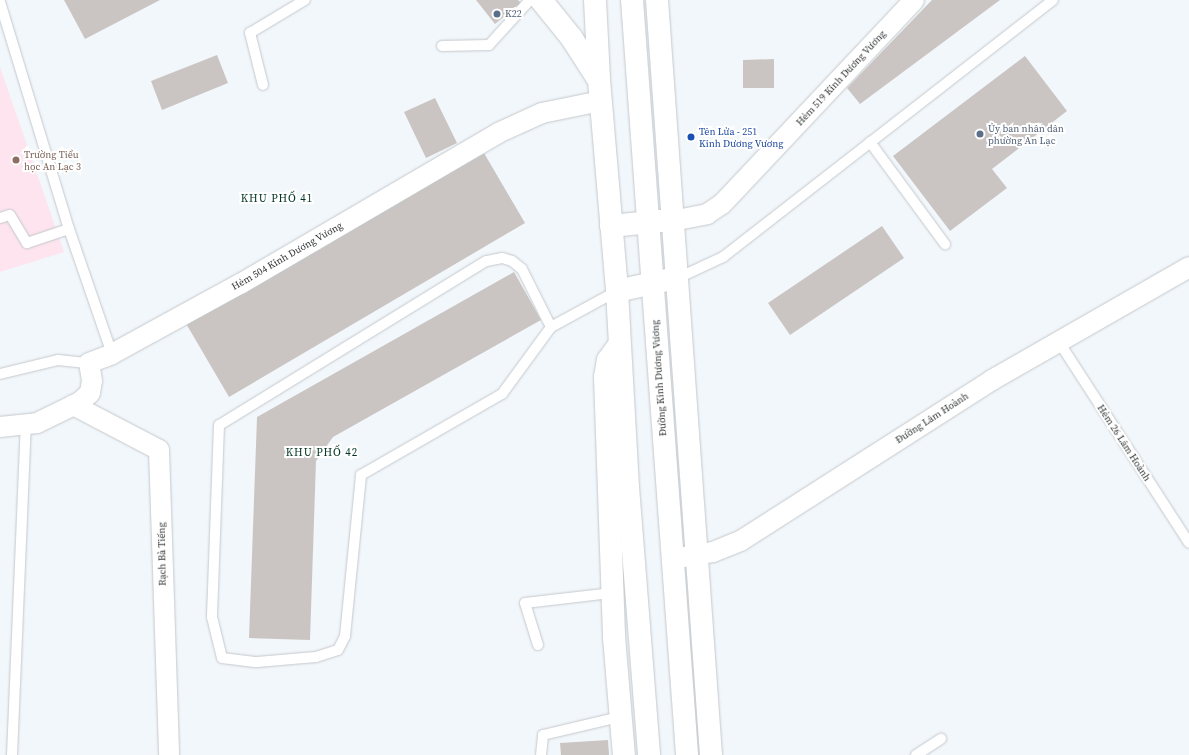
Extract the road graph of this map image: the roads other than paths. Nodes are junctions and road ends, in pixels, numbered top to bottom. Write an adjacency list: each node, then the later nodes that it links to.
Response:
1 (305, 0): 12 (lane)
2 (530, 0): 10 (lane)
3 (542, 0): 11 (main road)
4 (595, 0): 11 (main road)
5 (632, 0): 17 (main road, Đường Kinh Dương Vương)
6 (658, 0): 16 (main road)
7 (914, 0): 16 (street, Hẻm 519 Kinh Dương Vương)
8 (1053, 0): 14 (lane)
9 (0, 2): 19 (lane)
10 (442, 46)
11 (599, 80): 13 (main road)
12 (263, 85)
13 (601, 102): 18 (main road); 28 (street, Hẻm 504 Kinh Dương Vương)
14 (870, 142): 20 (lane); 22 (lane)
15 (0, 218): 19 (lane)
16 (672, 221): 17 (main road); 22 (main road)
17 (648, 222): 18 (main road); 23 (main road, Đường Kinh Dương Vương)
18 (611, 226): 24 (main road)
19 (69, 229): 28 (lane)
20 (945, 244)
21 (1189, 267): 26 (street, Đường Lâm Hoành)
22 (678, 278): 23 (main road); 35 (main road)
23 (652, 283): 24 (main road); 36 (main road, Đường Kinh Dương Vương)
24 (617, 291): 25 (lane); 27 (main road)
25 (551, 326): 25 (lane)
26 (1059, 342): 34 (lane, Hẻm 26 Lâm Hoành); 35 (street, Đường Lâm Hoành)
27 (619, 345): 37 (main road); 45 (main road)
28 (112, 354): 29 (street, Hẻm 504 Kinh Dương Vương)
29 (89, 363): 30 (lane); 31 (street)
30 (0, 374)
31 (73, 405): 32 (street); 42 (street, Rạch Bà Tiếng)
32 (26, 426): 33 (street); 41 (lane)
33 (0, 427)
34 (1189, 543)
35 (697, 556): 36 (street, Đường Lâm Hoành); 47 (main road)
36 (673, 559): 46 (main road, Đường Kinh Dương Vương)
37 (612, 593): 38 (lane); 39 (main road)
38 (538, 645)
39 (620, 717): 43 (lane); 44 (main road)
40 (941, 739): 48 (lane)
41 (12, 755)
42 (169, 755)
43 (541, 755)
44 (624, 755)
45 (649, 755)
46 (687, 755)
47 (711, 755)
48 (916, 755)

